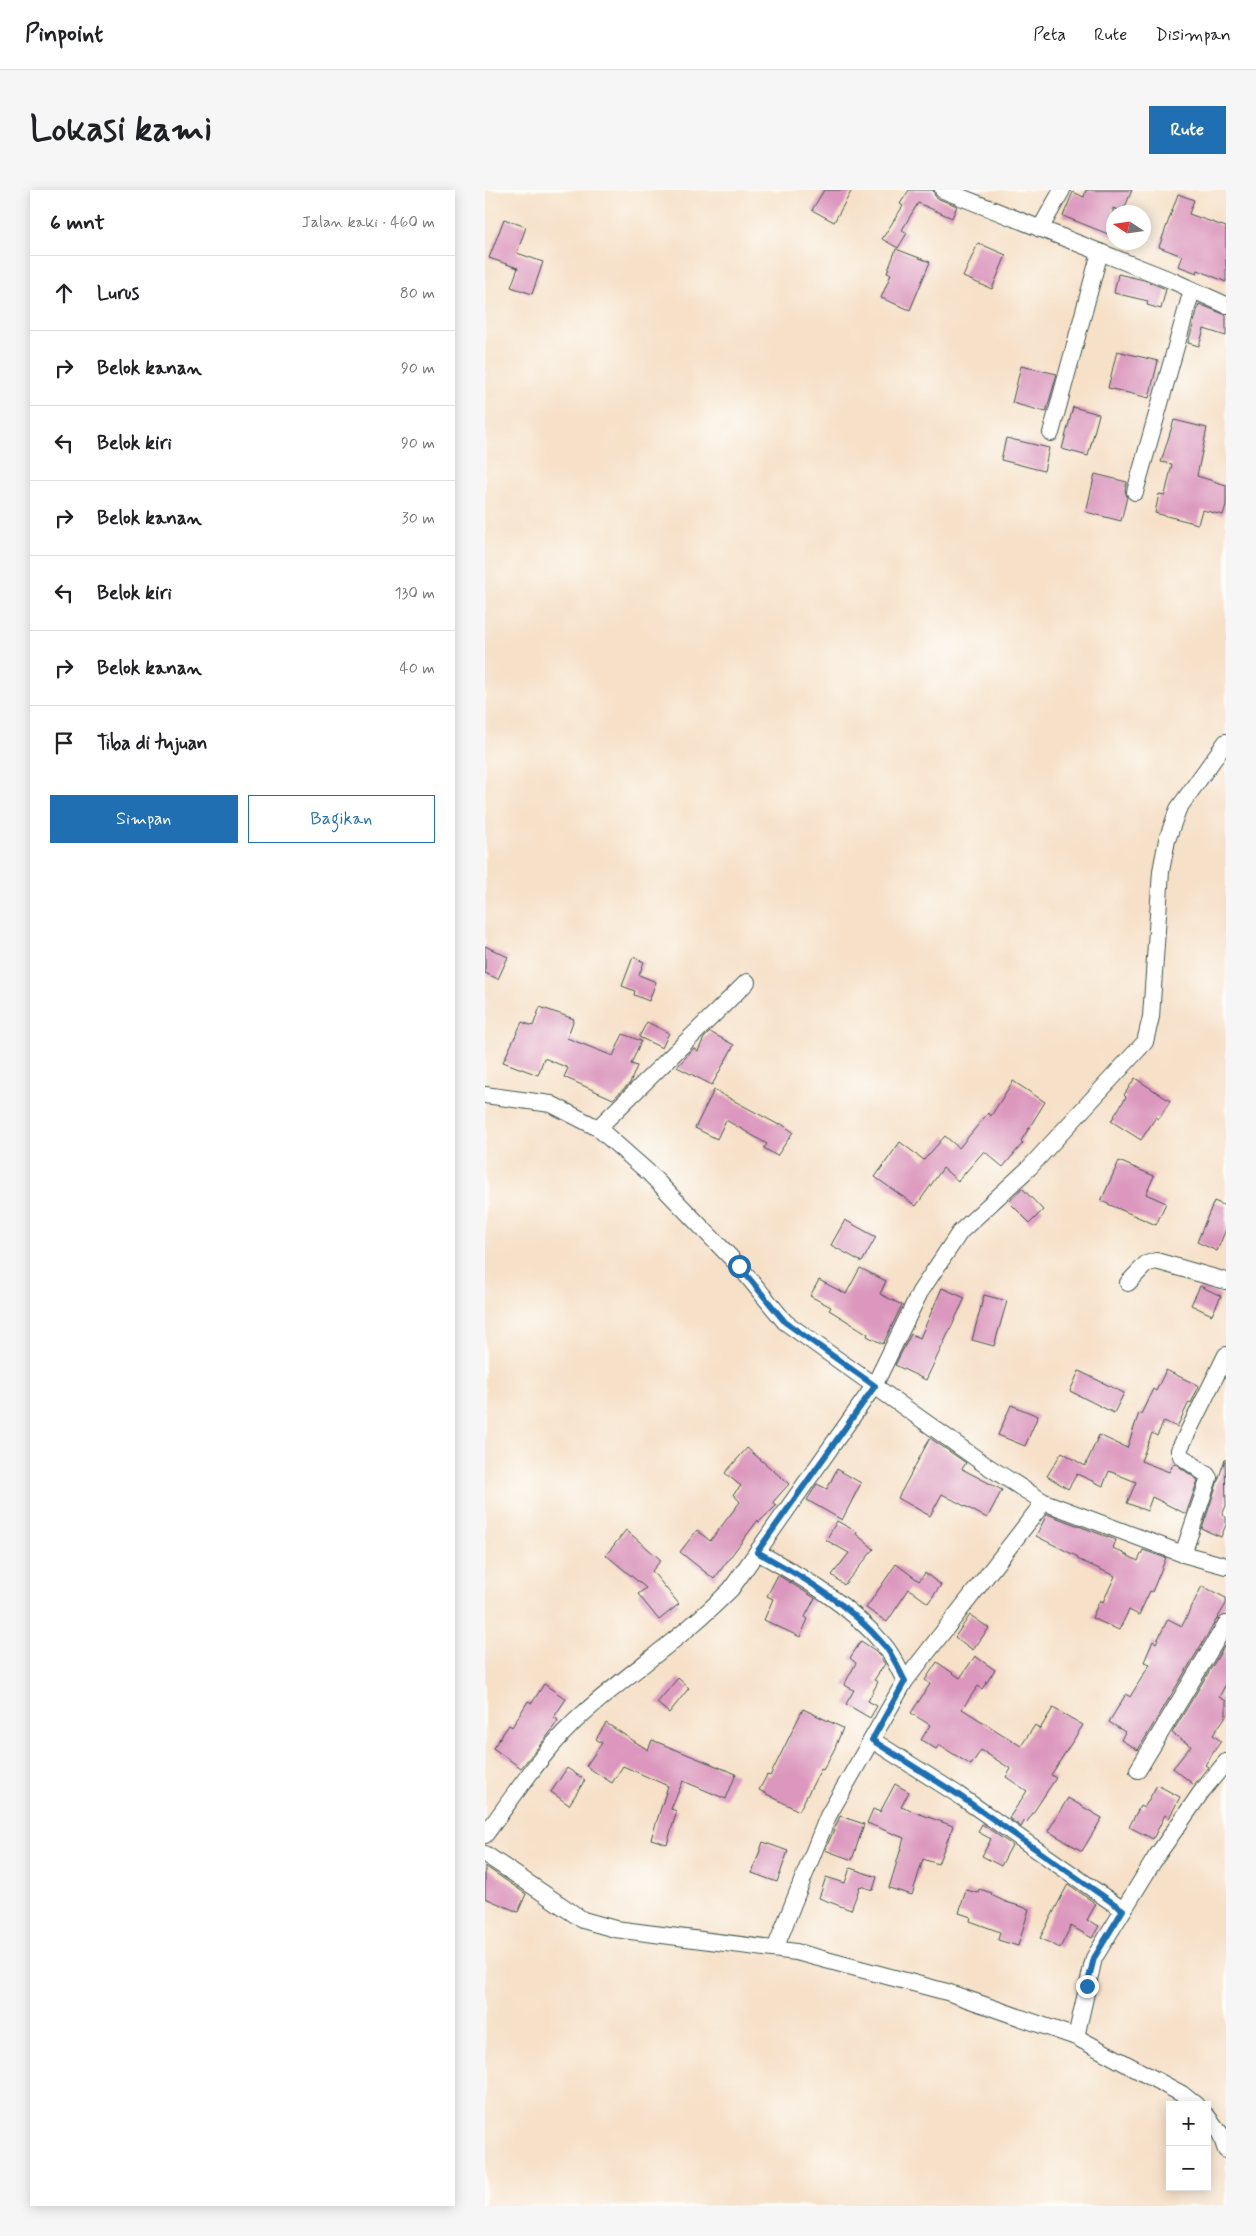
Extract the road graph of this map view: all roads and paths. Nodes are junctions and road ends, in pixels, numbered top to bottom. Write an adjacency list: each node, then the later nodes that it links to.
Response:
1 (943, 190): 3 (street)
2 (1063, 190): 3 (street)
3 (1040, 230): 4 (street)
4 (1100, 252): 5 (street); 7 (street)
5 (1192, 290): 6 (street); 8 (street)
6 (1226, 306)
7 (1051, 433)
8 (1135, 492)
9 (1226, 742): 16 (street)
10 (747, 982): 12 (street)
11 (485, 1095): 12 (street)
12 (598, 1128): 16 (street)
13 (1226, 1281): 14 (street)
14 (1128, 1283)
15 (1226, 1355): 19 (street)
16 (875, 1386): 17 (street); 18 (street)
17 (1044, 1502): 19 (street); 22 (street)
18 (757, 1552): 22 (street); 26 (street)
19 (1183, 1554): 20 (street)
20 (1226, 1566)
21 (1226, 1624): 25 (street)
22 (905, 1681): 23 (street)
23 (872, 1740): 28 (street); 29 (street)
24 (1226, 1762): 28 (street)
25 (1138, 1770)
26 (485, 1835)
27 (485, 1854): 29 (street)
28 (1123, 1910): 30 (street)
29 (775, 1949): 30 (street)
30 (1076, 2037): 31 (street)
31 (1191, 2101)
32 (1211, 2121): 33 (street)
33 (1226, 2150)

